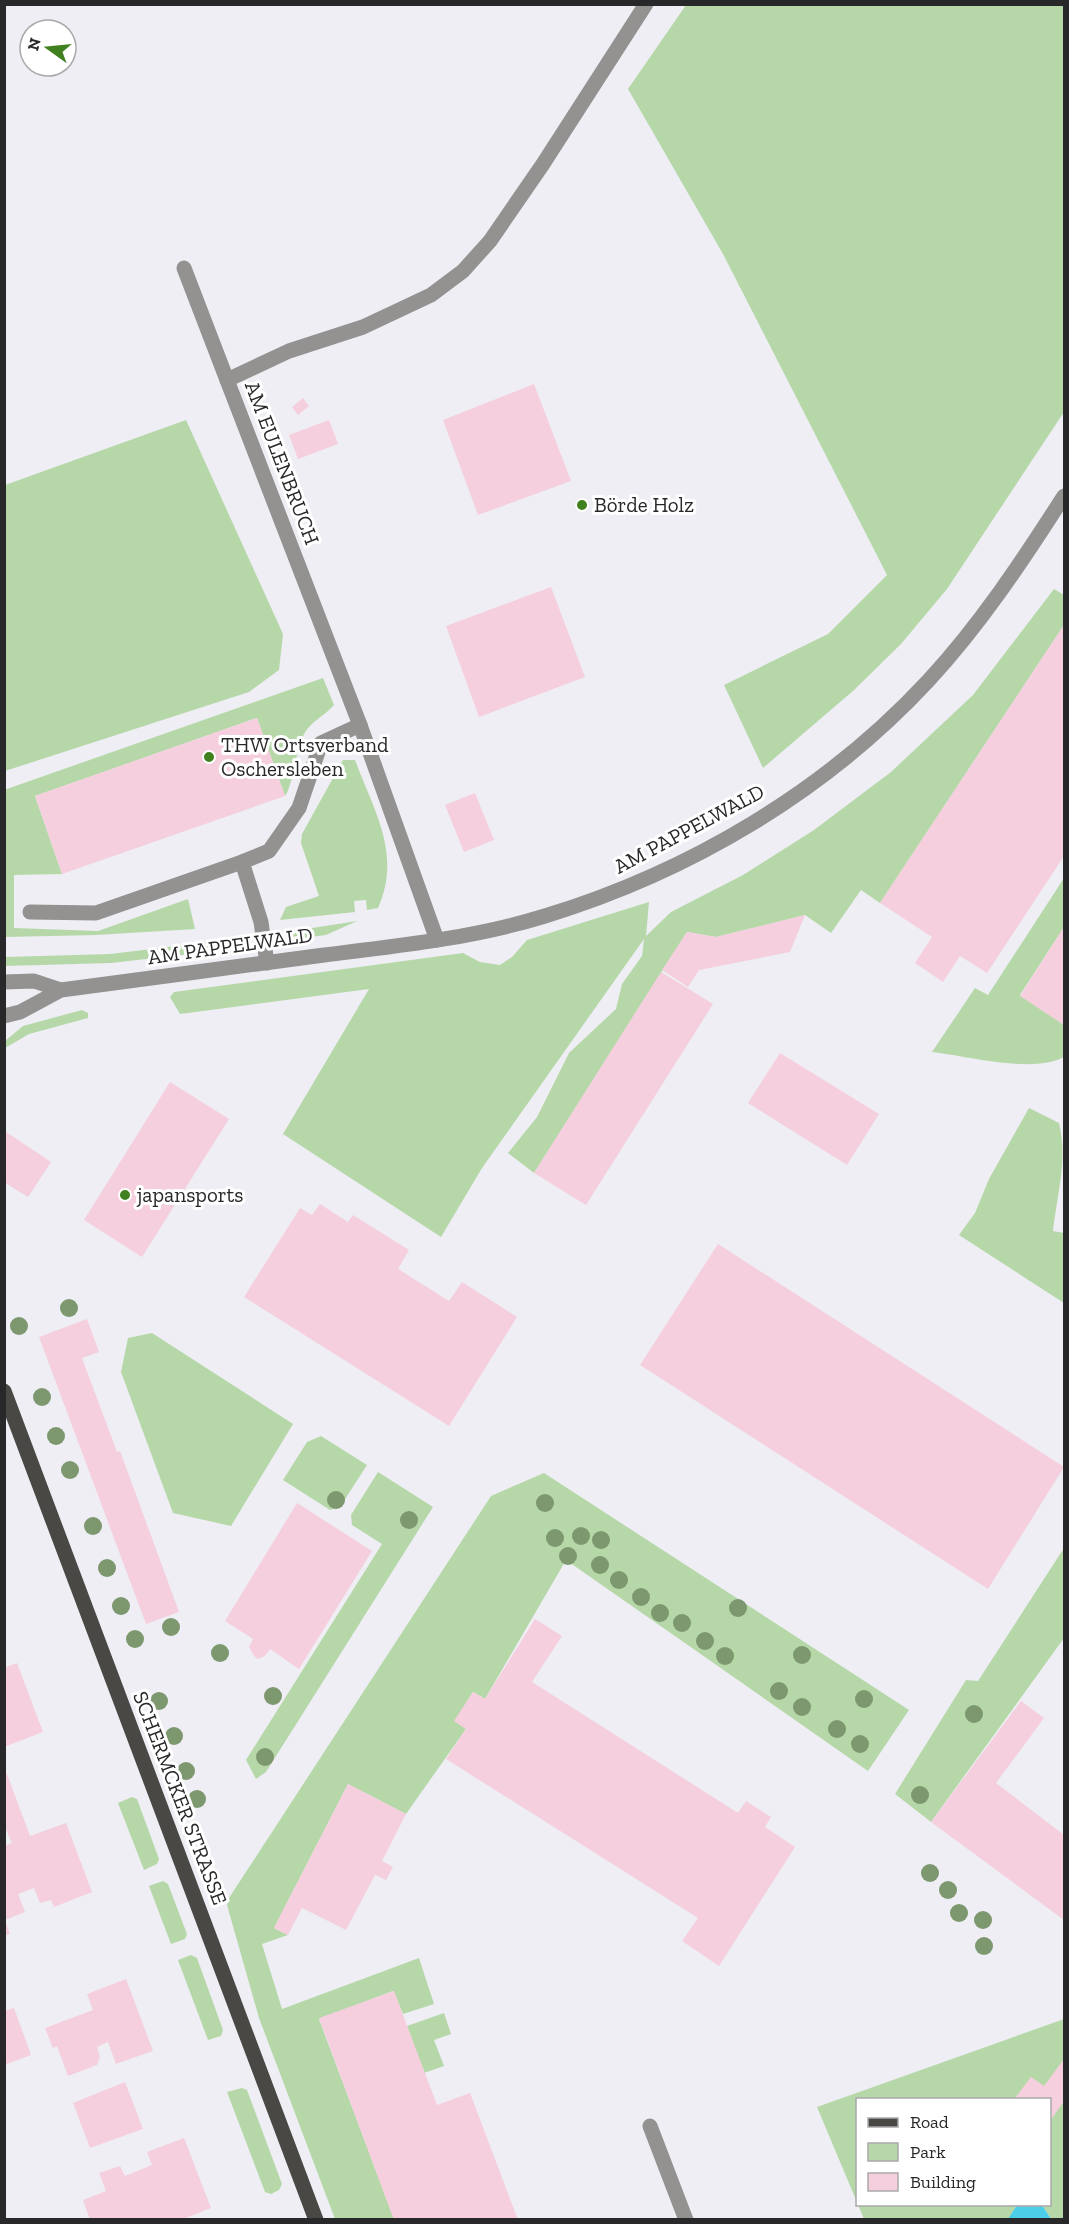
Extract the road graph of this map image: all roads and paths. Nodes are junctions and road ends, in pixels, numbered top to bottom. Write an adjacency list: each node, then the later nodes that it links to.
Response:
1 (646, 4): 3 (street, AM EULENBRUCH)
2 (184, 268): 3 (street)
3 (228, 380): 5 (street, AM EULENBRUCH)
4 (1065, 496): 8 (street, AM PAPPELWALD)
5 (360, 725): 6 (street); 8 (street, AM EULENBRUCH)
6 (242, 862): 7 (street); 9 (street)
7 (30, 912)
8 (437, 940): 9 (street, AM PAPPELWALD)
9 (267, 963): 11 (street, AM PAPPELWALD)
10 (4, 982): 11 (street, AM PAPPELWALD)
11 (61, 990): 12 (street, AM PAPPELWALD)
12 (20, 1012): 13 (street, AM PAPPELWALD); 14 (street)
13 (4, 1016)
14 (4, 1023)
15 (4, 1391): 17 (main road, SCHERMCKER STRASSE)
16 (650, 2126): 18 (street)
17 (316, 2220)
18 (686, 2220)

